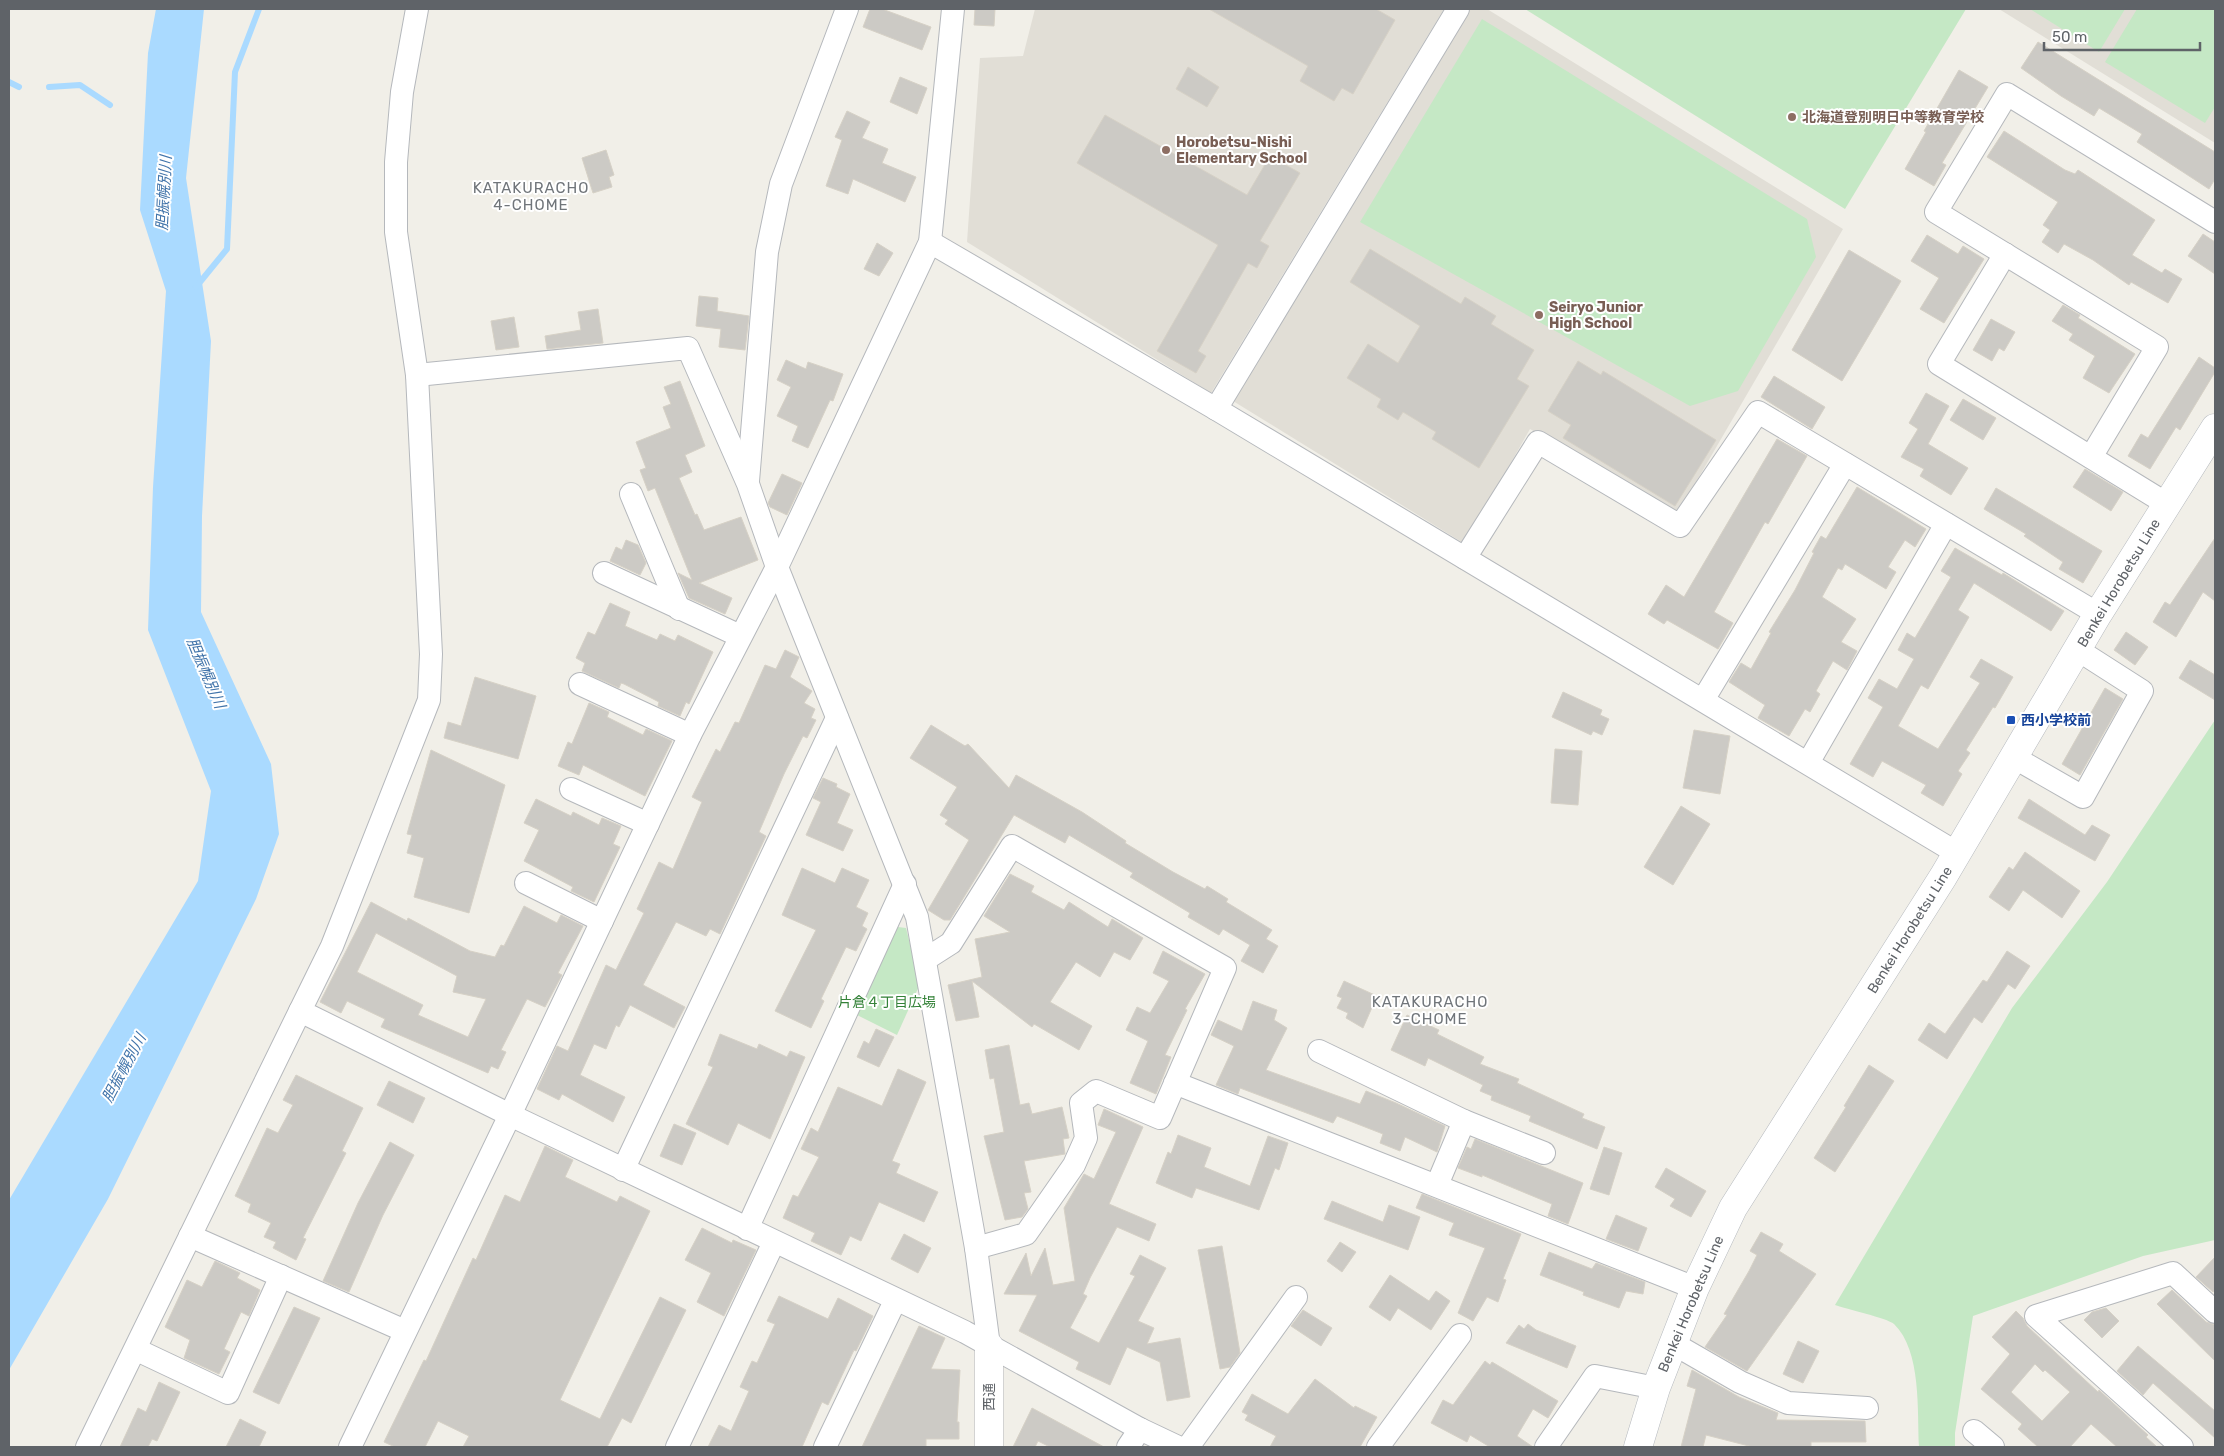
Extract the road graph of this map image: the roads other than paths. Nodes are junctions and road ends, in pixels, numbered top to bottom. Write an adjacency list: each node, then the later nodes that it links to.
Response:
1 (417, 9): 8 (street)
2 (847, 9): 13 (street)
3 (954, 9): 6 (street)
4 (1458, 9): 9 (street)
5 (2215, 222): 7 (street)
6 (930, 242): 9 (street); 18 (street)
7 (2005, 254): 11 (street); 11 (street)
8 (418, 375): 13 (street); 37 (street)
9 (1216, 409): 17 (street)
10 (2215, 428): 15 (main road, Benkei Horobetsu Line)
11 (2090, 457): 15 (street)
12 (1845, 464): 16 (street); 17 (street); 25 (street)
13 (748, 484): 18 (street)
14 (630, 494): 20 (street)
15 (2168, 504): 21 (main road, Benkei Horobetsu Line)
16 (1946, 524): 21 (street); 29 (street)
17 (1465, 558): 25 (street)
18 (777, 567): 22 (street); 26 (street)
19 (604, 573): 20 (street)
20 (679, 608): 22 (street)
21 (2098, 614): 23 (main road, Benkei Horobetsu Line)
22 (740, 636): 27 (street)
23 (2078, 650): 28 (main road, Benkei Horobetsu Line); 28 (street)
24 (580, 684): 27 (street)
25 (1703, 700): 29 (street)
26 (838, 718): 34 (street); 43 (street)
27 (690, 736): 31 (street)
28 (2015, 758): 32 (main road, Benkei Horobetsu Line)
29 (1808, 763): 32 (street)
30 (571, 790): 31 (street)
31 (648, 824): 35 (street)
32 (1957, 853): 50 (main road, Benkei Horobetsu Line)
33 (526, 883): 35 (street)
34 (905, 884): 36 (street); 45 (street)
35 (602, 921): 40 (street)
36 (926, 959): 39 (street); 48 (street)
37 (300, 1011): 40 (street); 46 (street)
38 (1319, 1051): 41 (street)
39 (1176, 1083): 44 (street); 48 (street)
40 (510, 1115): 43 (street); 54 (street)
41 (1464, 1121): 42 (street); 44 (street)
42 (1544, 1153)
43 (624, 1170): 45 (street)
44 (1437, 1184): 50 (street)
45 (747, 1229): 47 (street)
46 (190, 1236): 49 (street); 58 (street)
47 (774, 1242): 52 (street); 65 (street)
48 (976, 1248): 57 (street)
49 (280, 1276): 54 (street); 58 (street)
50 (1695, 1288): 56 (main road, Benkei Horobetsu Line)
51 (1296, 1297): 70 (street)
52 (895, 1301): 57 (street); 66 (street)
53 (2215, 1312): 75 (street)
54 (405, 1331): 64 (street)
55 (1460, 1335): 71 (street)
56 (1674, 1344): 59 (main road, Benkei Horobetsu Line); 60 (street)
57 (989, 1346): 61 (street); 67 (main road, 西通)
58 (137, 1350): 63 (street)
59 (1656, 1388): 72 (street); 73 (main road, Benkei Horobetsu Line)
60 (1867, 1408)
61 (1140, 1429): 68 (street); 69 (street)
62 (1974, 1432): 74 (street)
63 (88, 1447)
64 (350, 1447)
65 (677, 1447)
66 (825, 1447)
67 (989, 1447)
68 (1128, 1447)
69 (1178, 1447)
70 (1188, 1447)
71 (1378, 1447)
72 (1546, 1447)
73 (1638, 1447)
74 (1993, 1447)
75 (2182, 1447)

